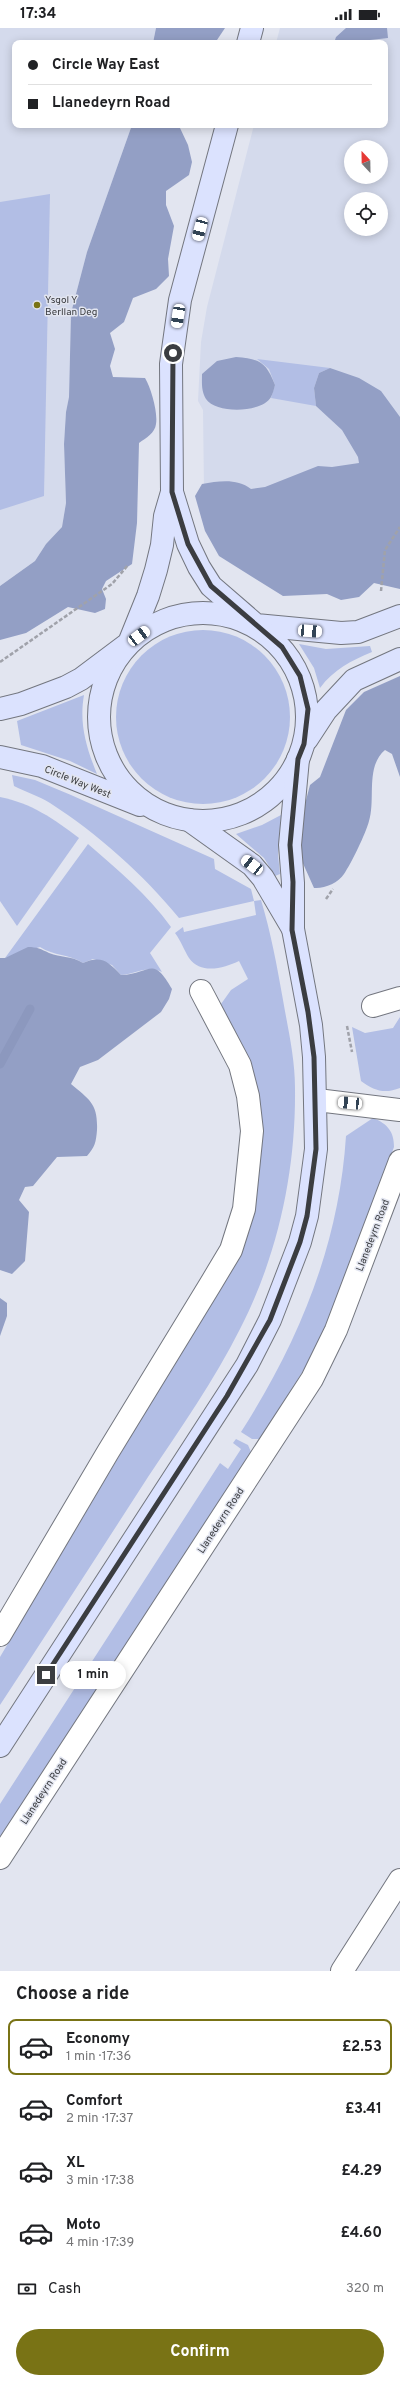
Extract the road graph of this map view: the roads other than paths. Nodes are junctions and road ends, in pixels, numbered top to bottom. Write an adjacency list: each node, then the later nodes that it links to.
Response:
1 (252, 28): 2 (street)
2 (249, 40)
3 (226, 128): 4 (street)
4 (172, 492): 6 (street); 7 (street)
5 (400, 616): 6 (street)
6 (256, 626): 7 (street); 10 (street)
7 (130, 643): 9 (street); 12 (street)
8 (400, 659): 10 (street)
9 (0, 709)
10 (301, 752): 13 (street); 14 (street)
11 (0, 757): 12 (street, Circle Way West)
12 (155, 811): 13 (street, Circle Way West)
13 (188, 820): 14 (street)
14 (292, 930): 18 (street)
15 (202, 991): 21 (street)
16 (400, 998): 17 (street)
17 (373, 1006)
18 (317, 1100): 19 (street); 22 (street)
19 (400, 1110)
20 (400, 1161): 23 (street, Llanedeyrn Road)
21 (0, 1635)
22 (0, 1746)
23 (0, 1858)
24 (400, 1880): 25 (street)
25 (342, 1971)

